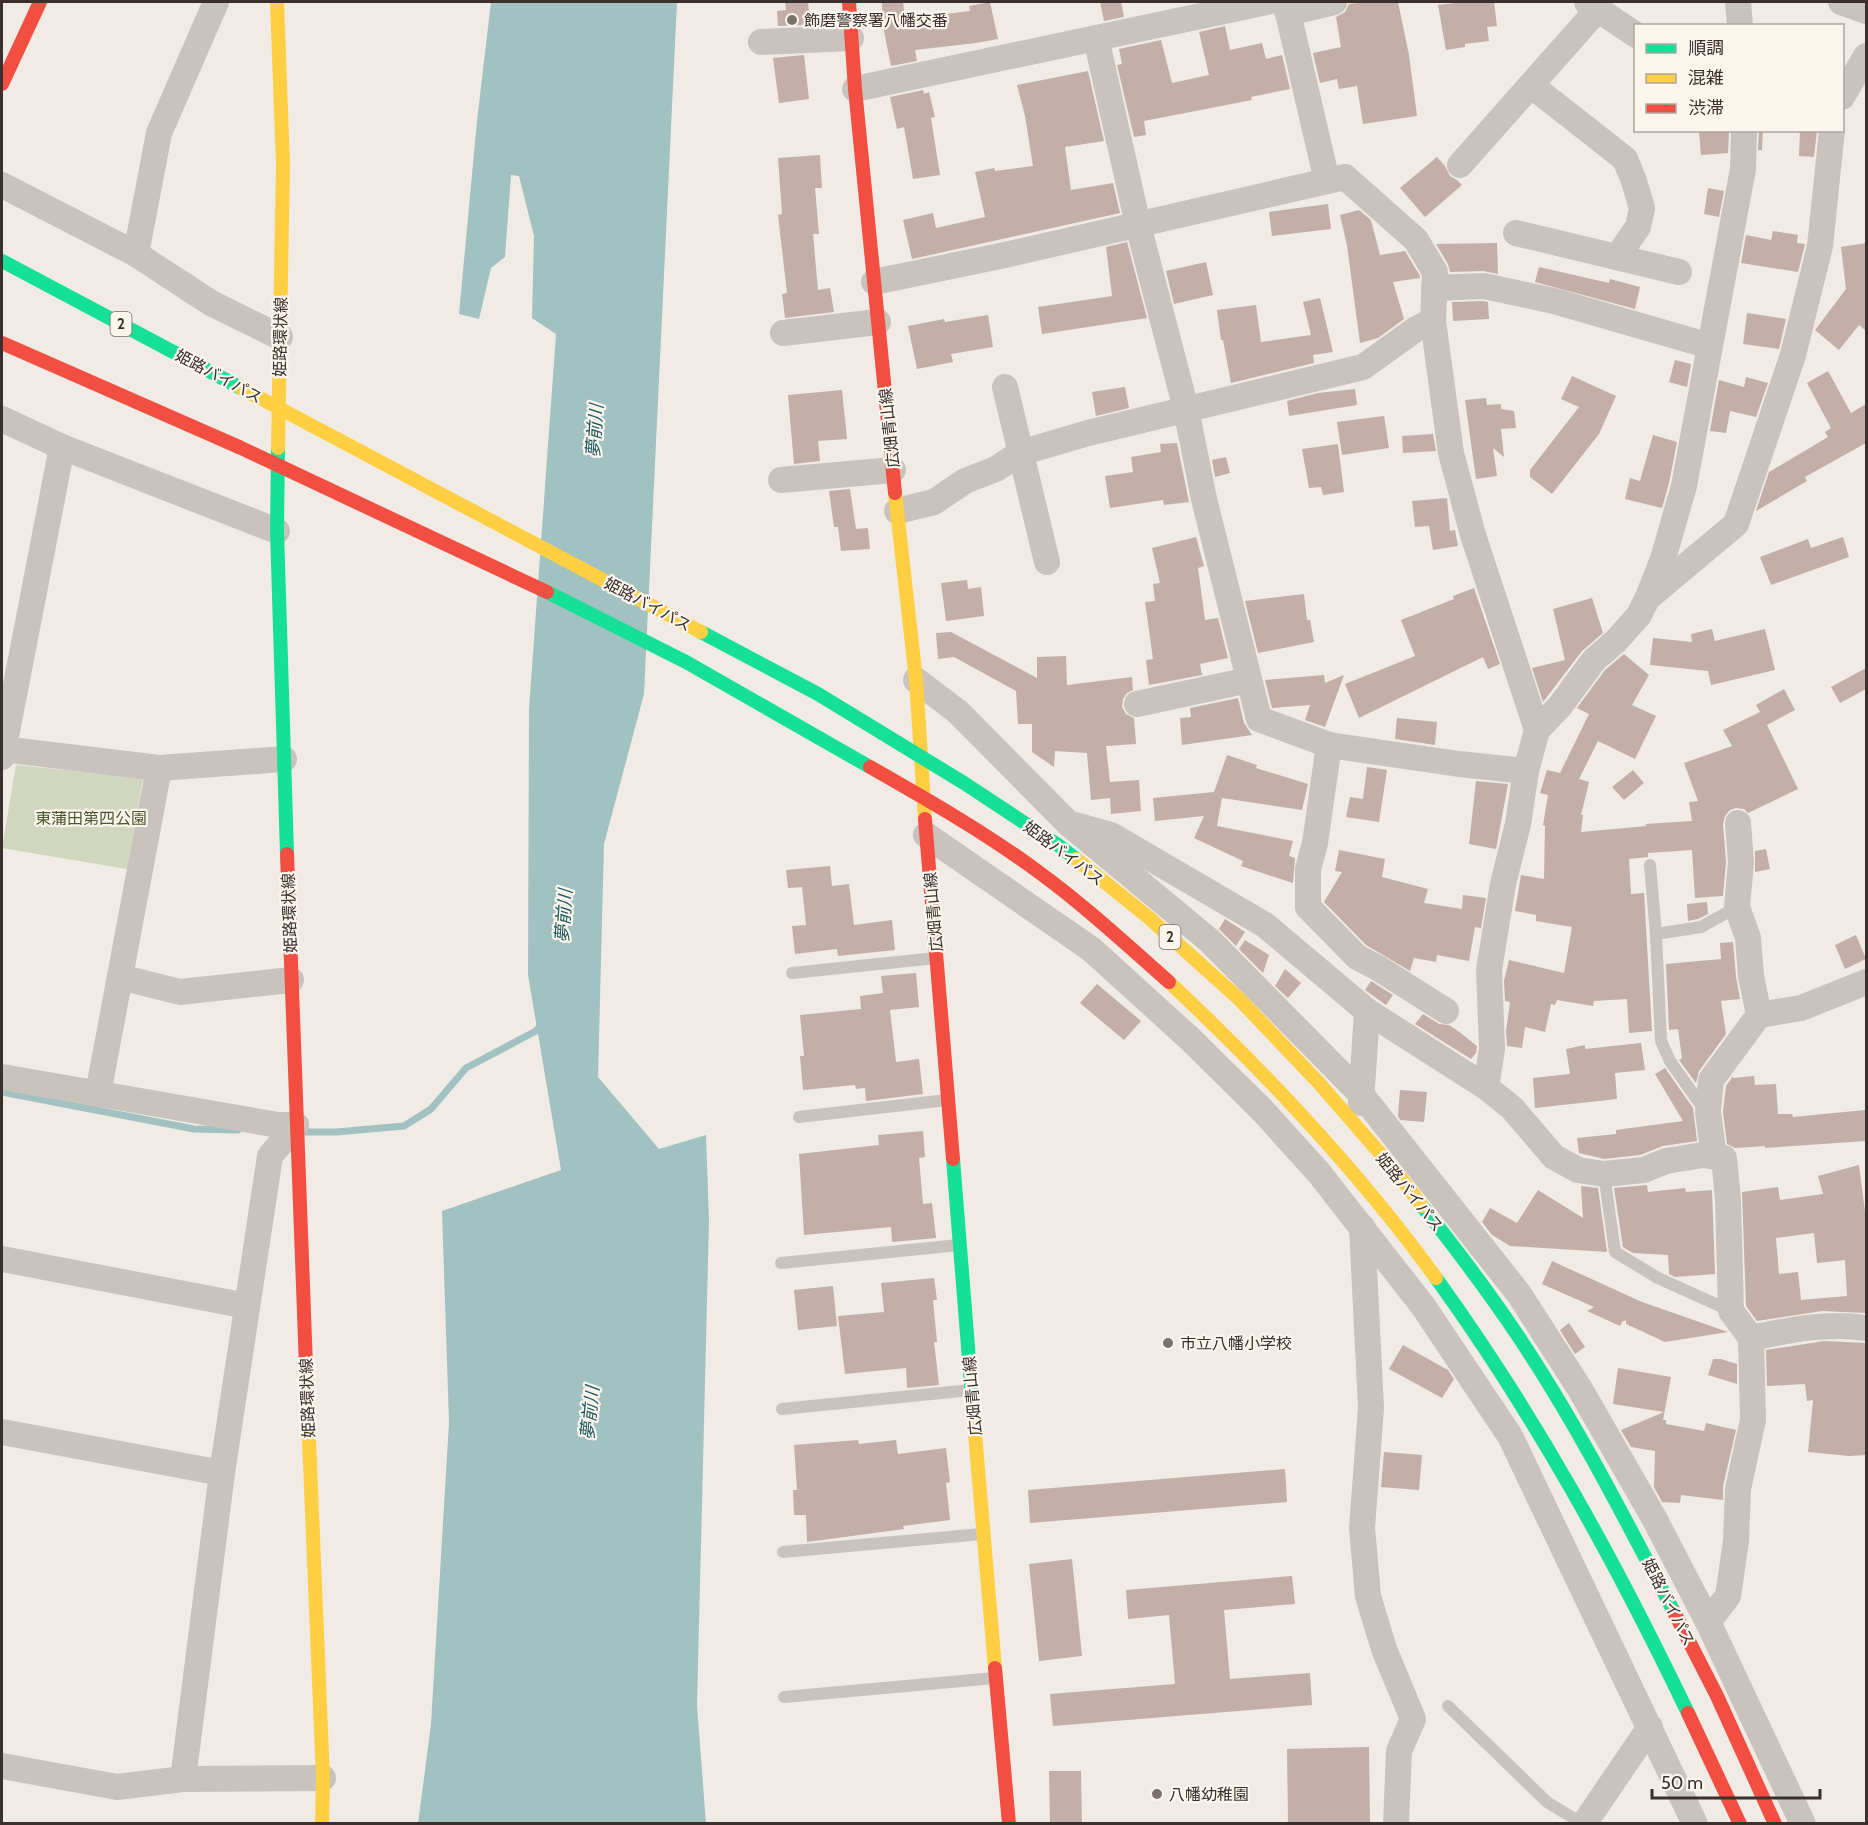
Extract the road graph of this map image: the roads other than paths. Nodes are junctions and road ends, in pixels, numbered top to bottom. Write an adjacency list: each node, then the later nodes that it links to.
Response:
1 (40, 2): 17 (main road)
2 (216, 2): 28 (street)
3 (278, 2): 37 (main road, 姫路環状線)
4 (849, 2): 13 (main road, 広畑青山線)
5 (1334, 2): 8 (street)
6 (1738, 2): 11 (street)
7 (1841, 2): 10 (street)
8 (1280, 5): 14 (street); 24 (street)
9 (1593, 5): 12 (street); 18 (street)
10 (1866, 11)
11 (1740, 24)
12 (1634, 34)
13 (851, 38): 15 (street); 19 (main road, 広畑青山線)
14 (1096, 38): 19 (street); 26 (street)
15 (761, 42)
16 (1866, 56): 20 (street)
17 (2, 84)
18 (1532, 86): 23 (street); 29 (street)
19 (855, 89): 32 (main road, 広畑青山線)
20 (1844, 94)
21 (1744, 132): 39 (street)
22 (1832, 132): 50 (street)
23 (1460, 165)
24 (1327, 181): 26 (street); 33 (street)
25 (2, 185): 28 (street)
26 (1138, 225): 32 (street); 41 (street)
27 (1516, 233): 29 (street)
28 (136, 254): 37 (street)
29 (1617, 257): 31 (street)
30 (2, 261): 115 (main road, 姫路バイパス / 2, bridge)
31 (1679, 272)
32 (874, 282): 35 (main road, 広畑青山線)
33 (1434, 288): 34 (street); 39 (street)
34 (1433, 321): 41 (street); 54 (street)
35 (878, 322): 36 (street); 45 (main road, 広畑青山線)
36 (783, 333)
37 (280, 338): 48 (main road, 姫路環状線)
38 (2, 343): 106 (main road, 姫路バイパス / 2, bridge)
39 (1710, 346): 50 (street)
40 (1005, 387): 44 (street)
41 (1186, 408): 44 (street); 52 (street)
42 (2, 419): 43 (street)
43 (62, 447): 48 (street); 56 (street)
44 (1020, 453): 47 (street); 49 (street)
45 (893, 470): 46 (street); 47 (main road, 広畑青山線)
46 (781, 480)
47 (897, 511): 51 (main road, 広畑青山線)
48 (277, 531): 57 (main road, 姫路環状線)
49 (1047, 562)
50 (1648, 597): 54 (street)
51 (916, 680): 61 (street); 62 (main road, 広畑青山線)
52 (1250, 680): 53 (street); 55 (street)
53 (1137, 704)
54 (1537, 730): 59 (street)
55 (1329, 745): 59 (street); 72 (street)
56 (2, 752): 58 (street)
57 (284, 759): 58 (street); 69 (main road, 姫路環状線)
58 (159, 768): 68 (street)
59 (1526, 771): 75 (street)
60 (1738, 823): 64 (street)
61 (1069, 824): 71 (street); 77 (street)
62 (926, 834): 66 (main road, 広畑青山線); 84 (street)
63 (1650, 865): 65 (lane)
64 (1737, 907): 65 (lane); 73 (street)
65 (1656, 934): 79 (lane)
66 (937, 958): 67 (lane); 78 (main road, 広畑青山線)
67 (792, 973)
68 (120, 977): 69 (street); 76 (street)
69 (291, 980): 81 (main road, 姫路環状線)
70 (1866, 982): 73 (street)
71 (1367, 1011): 75 (street); 77 (street)
72 (1446, 1011)
73 (1759, 1015): 79 (street)
74 (2, 1077): 76 (street)
75 (1486, 1087): 83 (street)
76 (98, 1094): 81 (street)
77 (1361, 1094): 84 (street); 98 (street)
78 (948, 1100): 80 (lane); 85 (main road, 広畑青山線)
79 (1708, 1112): 82 (street)
80 (799, 1117)
81 (296, 1125): 88 (street); 104 (main road, 姫路環状線)
82 (1714, 1157): 83 (street); 89 (street)
83 (1604, 1174): 89 (lane)
84 (1362, 1229): 102 (street); 110 (street)
85 (960, 1245): 87 (lane); 92 (main road, 広畑青山線)
86 (2, 1259): 88 (street)
87 (781, 1263)
88 (247, 1306): 95 (street)
89 (1731, 1311): 91 (street)
90 (1866, 1328): 91 (street)
91 (1752, 1338): 98 (street)
92 (972, 1390): 93 (lane); 96 (main road, 広畑青山線)
93 (782, 1409)
94 (2, 1432): 95 (street)
95 (222, 1473): 105 (street)
96 (983, 1533): 97 (lane); 99 (main road, 広畑青山線)
97 (783, 1552)
98 (1708, 1622): 116 (street)
99 (996, 1677): 100 (lane); 107 (main road, 広畑青山線)
100 (784, 1697)
101 (1448, 1706): 111 (lane)
102 (1650, 1727): 111 (street); 112 (street)
103 (2, 1766): 105 (street)
104 (322, 1778): 105 (street); 108 (main road, 姫路環状線)
105 (183, 1779)
106 (1725, 1791): 113 (main road); 114 (main road, 姫路バイパス / 2, bridge)
107 (1009, 1823): 109 (lane)
108 (322, 1824)
109 (994, 1824)
110 (1396, 1824)
111 (1583, 1824)
112 (1695, 1824)
113 (1728, 1824)
114 (1740, 1824)
115 (1775, 1824)
116 (1803, 1824)

